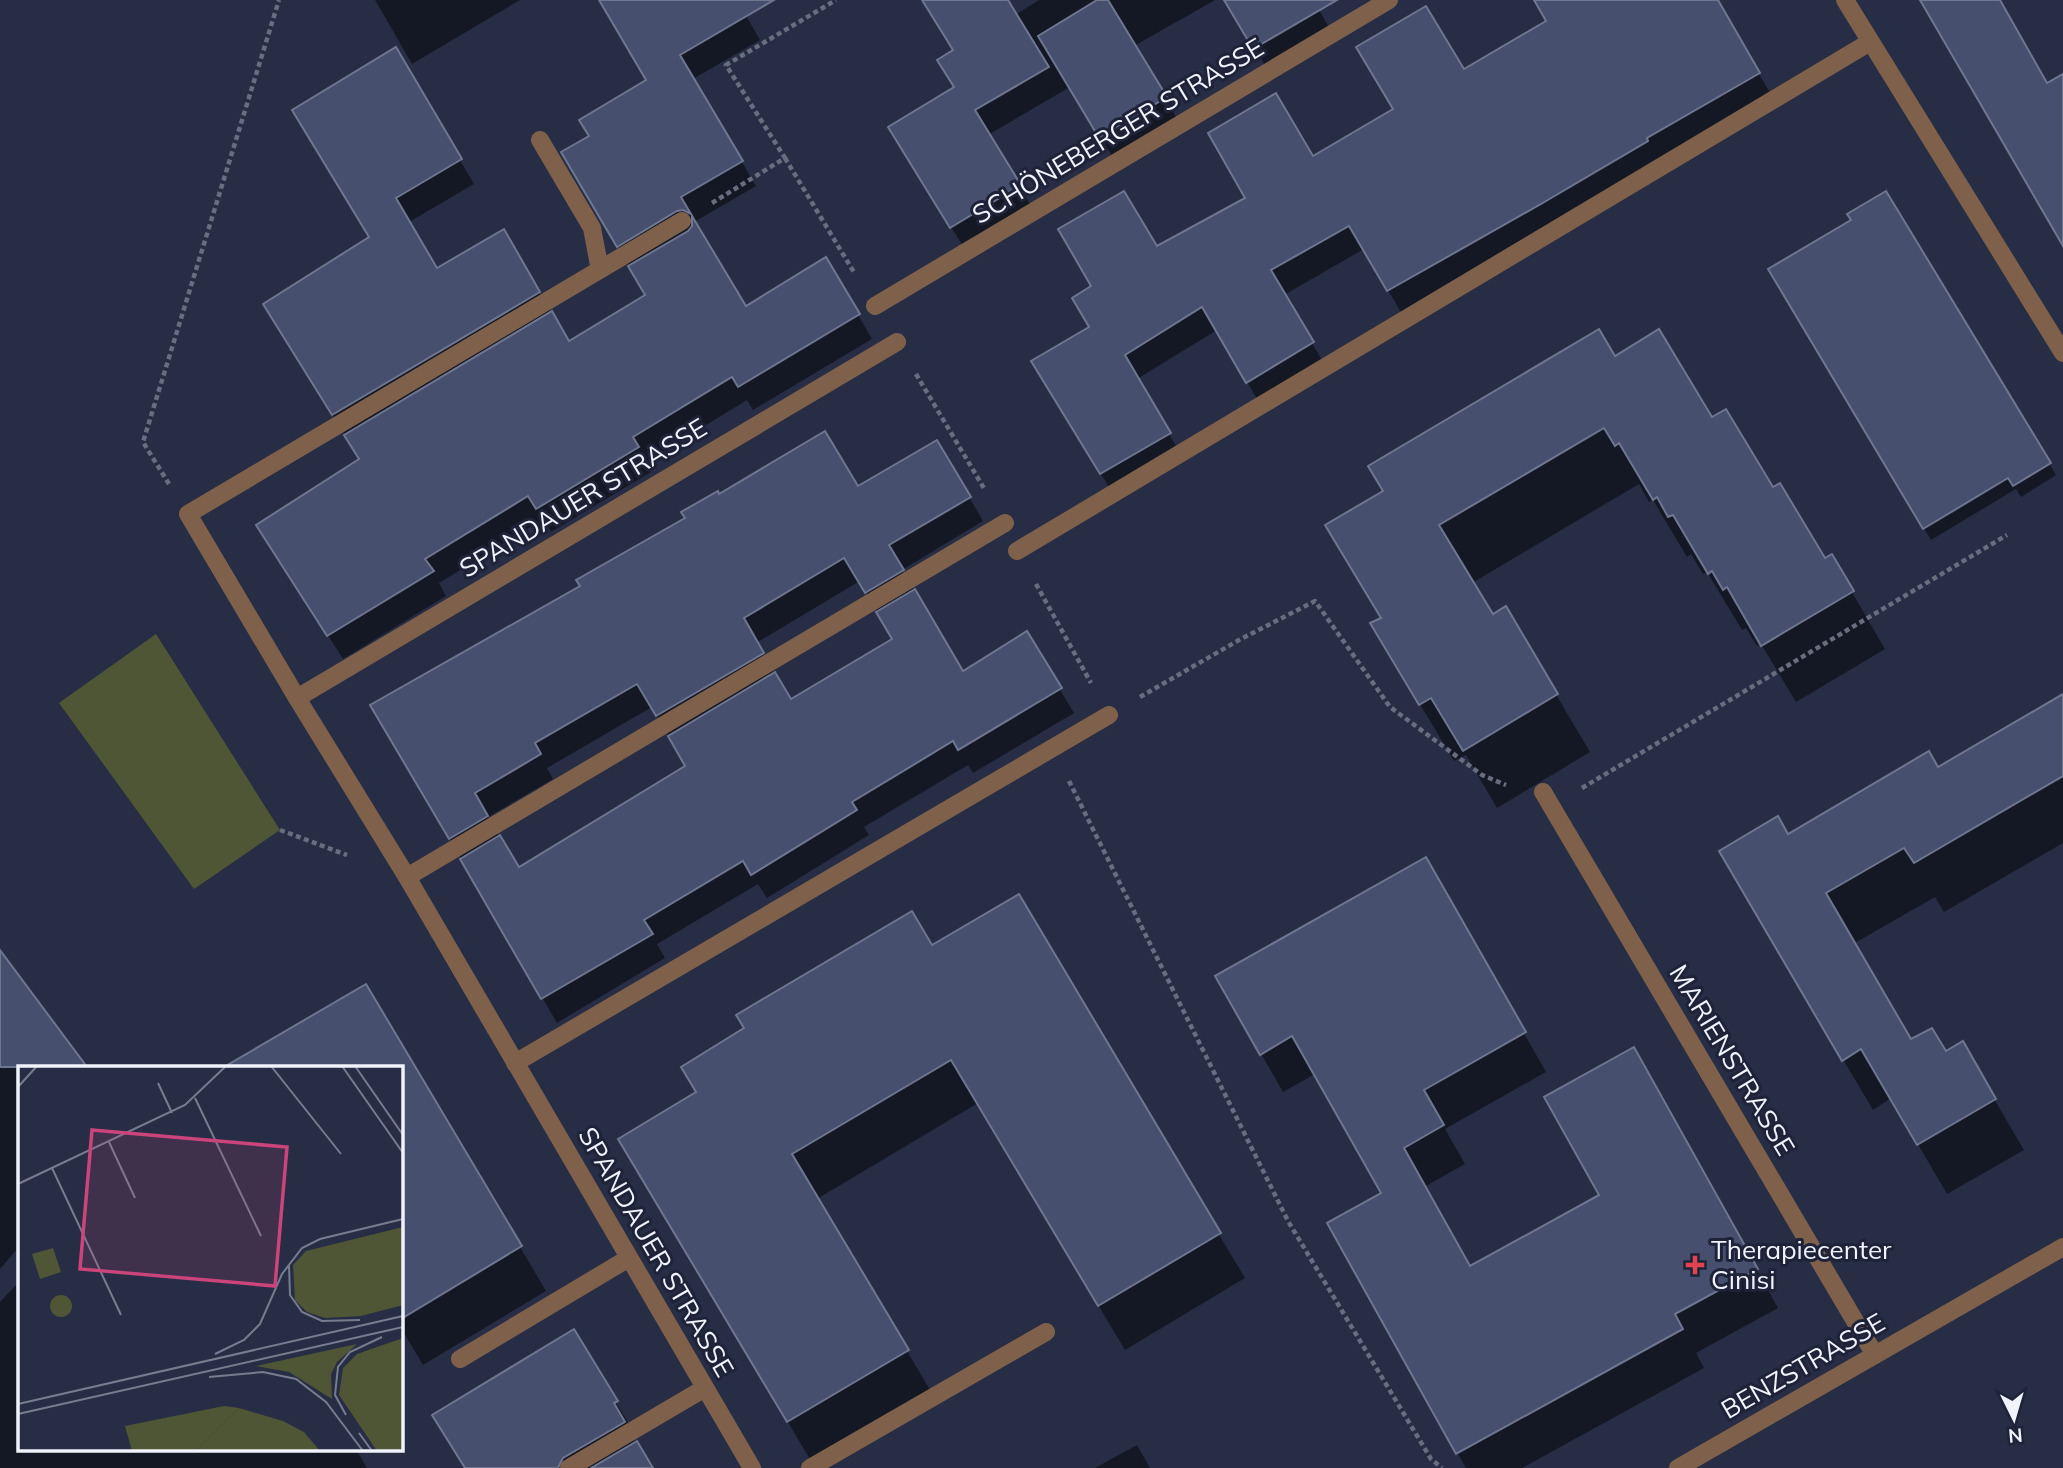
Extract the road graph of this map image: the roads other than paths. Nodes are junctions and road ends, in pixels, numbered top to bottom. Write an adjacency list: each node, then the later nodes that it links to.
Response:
1 (1389, 0): 7 (street, SCHÖNEBERGER STRASSE)
2 (1845, 0): 3 (street)
3 (1870, 42): 9 (street); 11 (street)
4 (540, 141): 6 (street)
5 (682, 222): 6 (street)
6 (600, 270): 12 (street, SPANDAUER STRASSE)
7 (875, 306)
8 (897, 342): 12 (street, SPANDAUER STRASSE)
9 (2063, 353)
10 (1005, 523): 15 (street)
11 (1017, 551)
12 (297, 698): 15 (street, SPANDAUER STRASSE)
13 (1109, 715): 16 (street)
14 (1548, 799): 20 (street, MARIENSTRASSE)
15 (407, 877): 16 (street, SPANDAUER STRASSE)
16 (515, 1063): 18 (street, SPANDAUER STRASSE)
17 (2063, 1247): 20 (street, BENZSTRASSE)
18 (629, 1258): 21 (street); 22 (street, SPANDAUER STRASSE)
19 (1046, 1332): 25 (street)
20 (1875, 1354): 26 (street, BENZSTRASSE)
21 (460, 1359)
22 (705, 1388): 23 (street); 24 (street, SPANDAUER STRASSE)
23 (569, 1468)
24 (751, 1468)
25 (810, 1468)
26 (1678, 1468)

